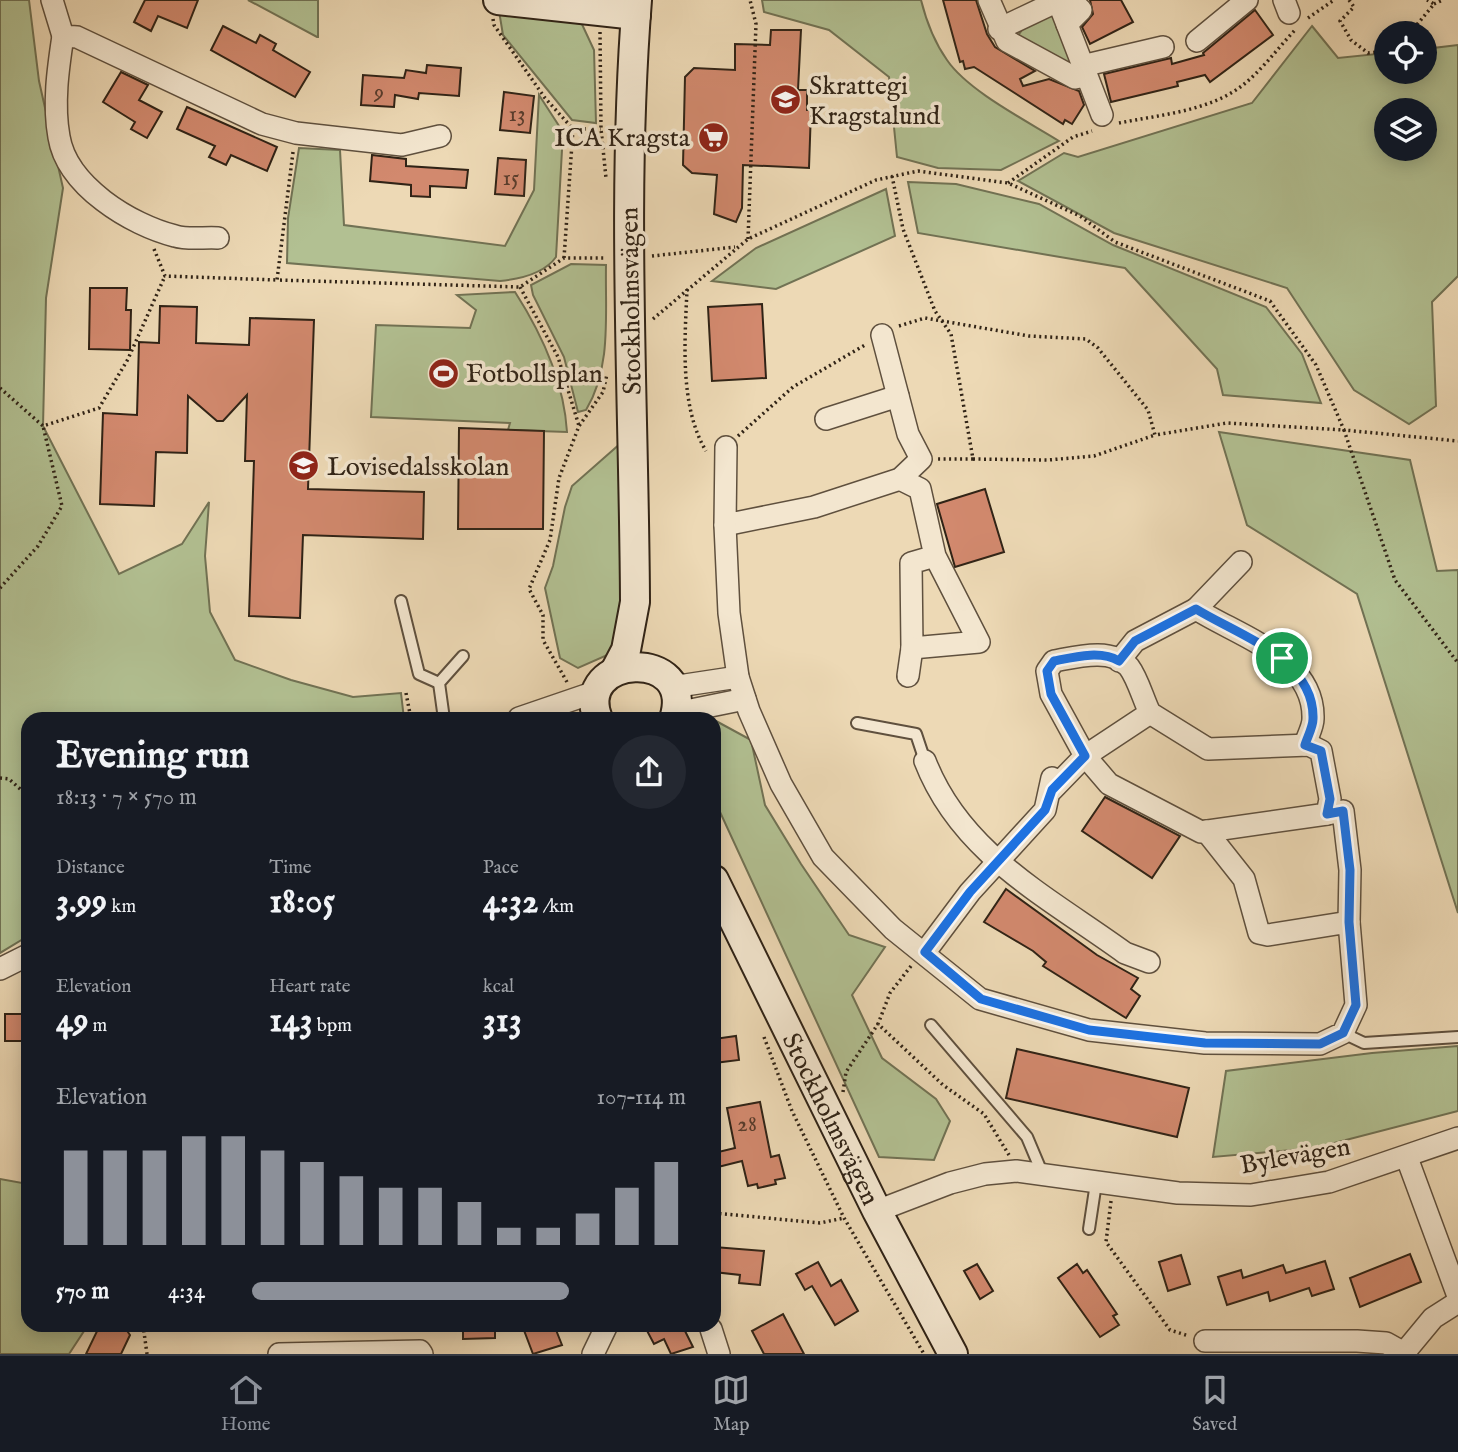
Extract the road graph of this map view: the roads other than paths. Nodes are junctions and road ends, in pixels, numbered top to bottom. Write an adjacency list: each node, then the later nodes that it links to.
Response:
1 (52, 0): 8 (street)
2 (989, 0): 7 (street)
3 (1065, 0): 7 (street); 11 (street)
4 (1247, 0): 9 (street)
5 (497, 4): 6 (main road)
6 (637, 7): 24 (main road, Stockholmsvägen)
7 (999, 29): 11 (street)
8 (63, 36): 13 (street); 14 (street)
9 (1197, 41)
10 (1163, 47): 11 (street)
11 (1084, 71): 12 (street)
12 (1104, 123)
13 (440, 136)
14 (218, 238)
15 (882, 335): 16 (street)
16 (898, 396): 17 (street); 19 (street)
17 (827, 419)
18 (726, 447): 20 (street)
19 (900, 479): 20 (street); 21 (street)
20 (725, 525): 30 (street)
21 (935, 556): 26 (street); 26 (street)
22 (1241, 562): 25 (street)
23 (401, 601): 31 (lane)
24 (635, 601): 32 (main road, Stockholmsvägen); 33 (main road, Stockholmsvägen)
25 (1196, 609): 28 (street); 40 (street)
26 (912, 648): 29 (street)
27 (463, 656): 31 (lane)
28 (1119, 661): 38 (street); 41 (street)
29 (908, 676)
30 (738, 677): 33 (street); 34 (street)
31 (439, 683): 35 (lane)
32 (595, 687): 33 (main road); 36 (street); 37 (main road)
33 (670, 698): 34 (street)
34 (745, 699): 48 (street)
35 (443, 712)
36 (531, 712)
37 (596, 712)
38 (1150, 713): 40 (street); 41 (street)
39 (857, 723): 42 (lane)
40 (1305, 745): 43 (street)
41 (1085, 756): 44 (street); 45 (street)
42 (925, 761): 45 (street)
43 (1327, 814): 44 (street); 47 (street)
44 (1206, 831): 47 (street)
45 (997, 863): 48 (street); 50 (street)
46 (721, 894): 59 (main road, Stockholmsvägen)
47 (1349, 922): 53 (street)
48 (925, 952): 53 (street)
49 (21, 958): 51 (street)
50 (1149, 962)
51 (0, 969)
52 (931, 1025): 57 (lane)
53 (1343, 1033): 54 (lane)
54 (1458, 1037)
55 (1458, 1138): 56 (street, Bylevägen)
56 (1408, 1158): 58 (street, Bylevägen); 61 (street)
57 (1043, 1175): 58 (street, Bylevägen); 59 (street, Bylevägen)
58 (1105, 1184): 60 (lane)
59 (877, 1211): 71 (main road, Stockholmsvägen)
60 (1089, 1229)
61 (1458, 1296)
62 (1458, 1302): 66 (street)
63 (604, 1332): 69 (street)
64 (712, 1332): 70 (street)
65 (1205, 1341): 66 (street)
66 (1404, 1353)
67 (279, 1354): 68 (street)
68 (422, 1354)
69 (593, 1354)
70 (719, 1354)
71 (953, 1354)

